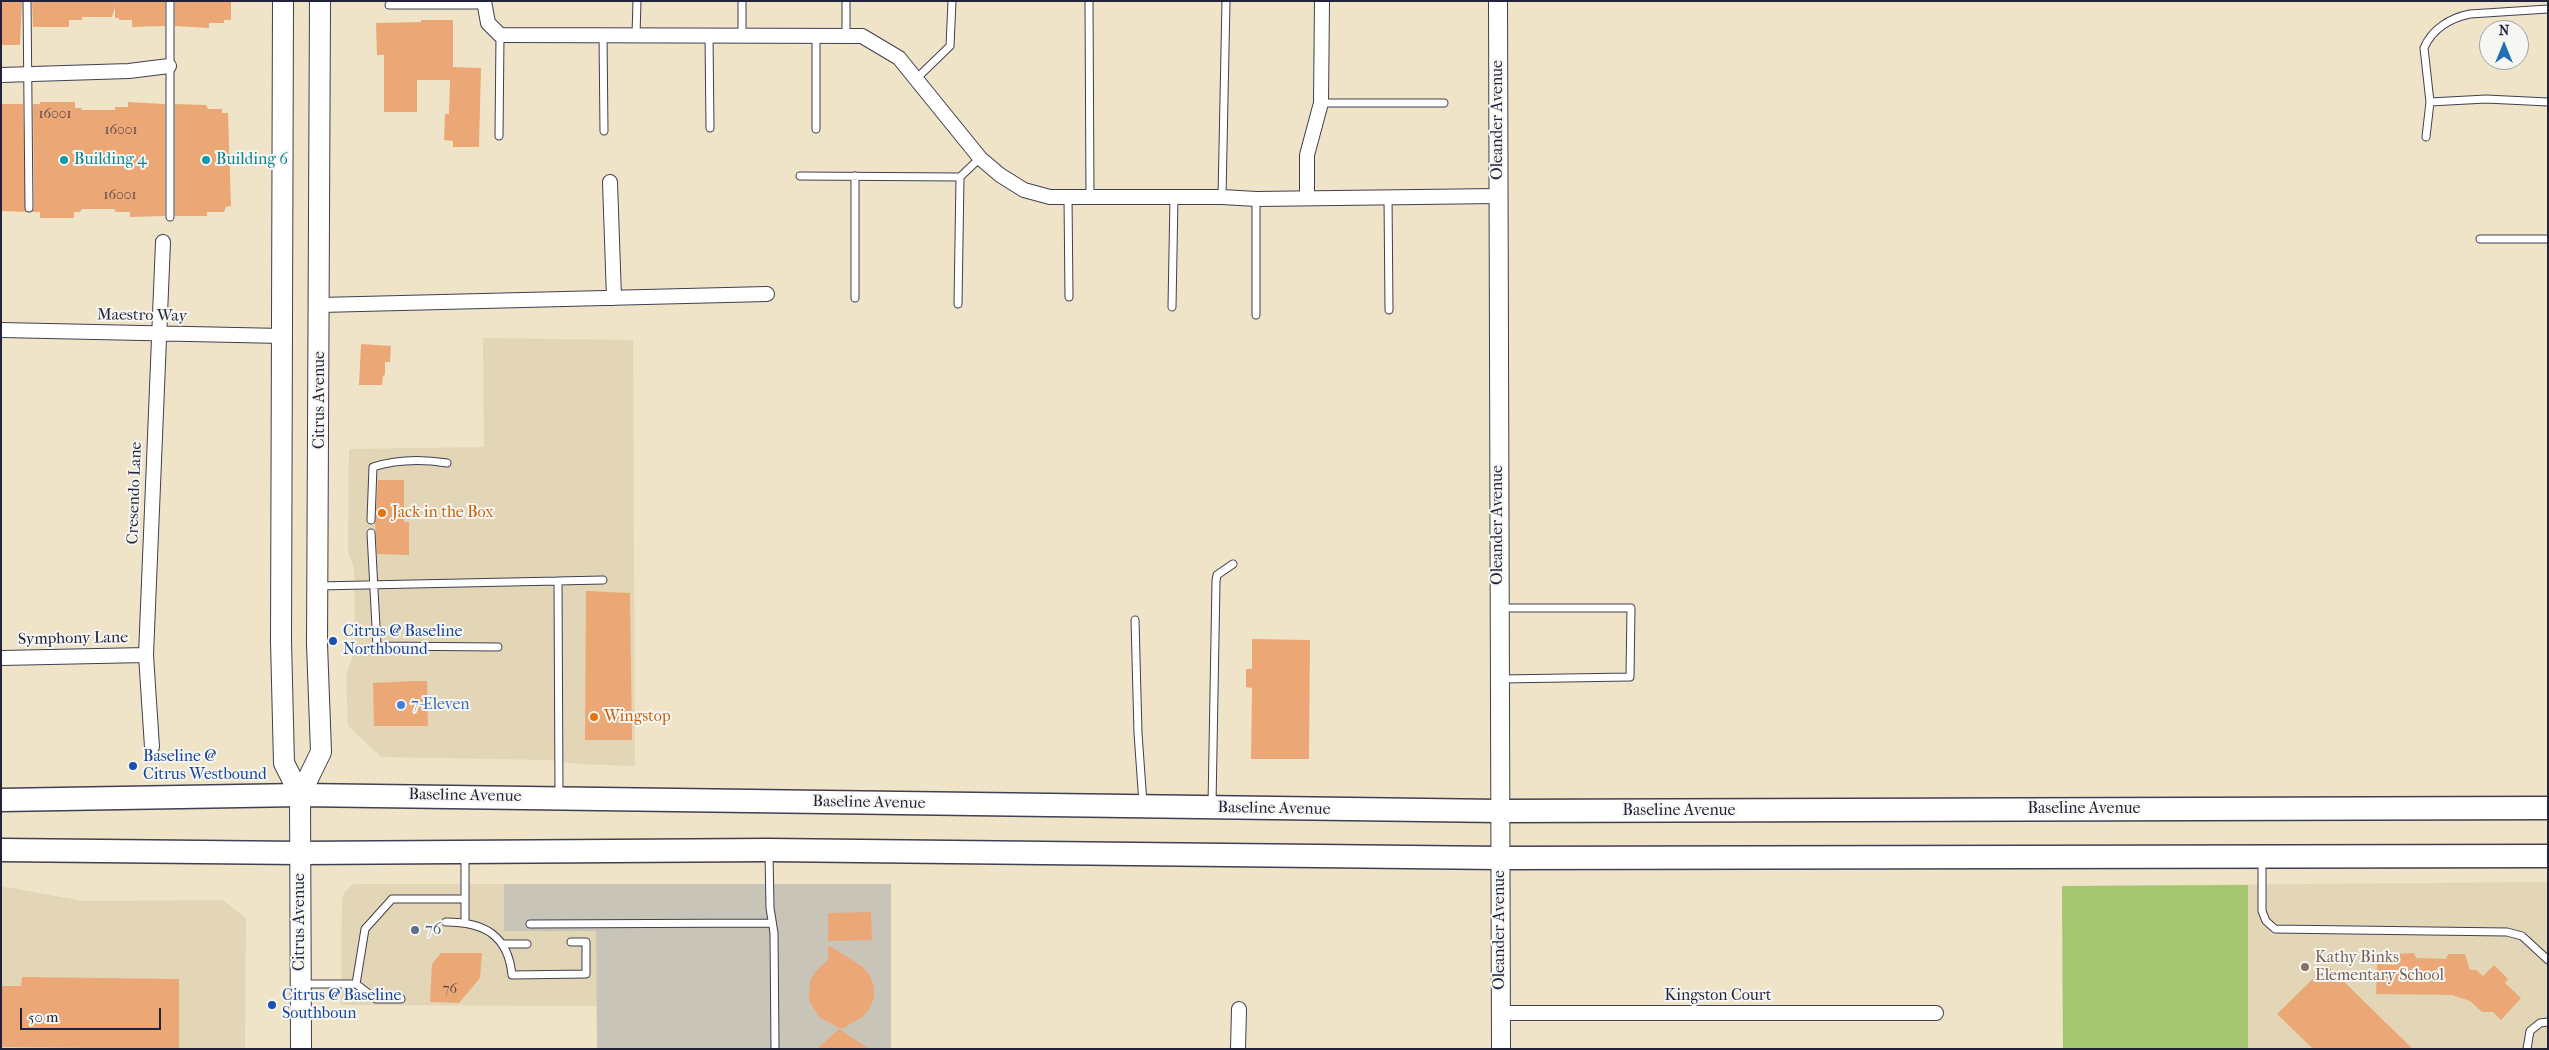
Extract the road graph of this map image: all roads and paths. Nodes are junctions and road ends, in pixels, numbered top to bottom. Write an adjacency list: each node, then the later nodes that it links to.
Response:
1 (27, 1): 25 (lane)
2 (170, 1): 23 (lane)
3 (283, 1): 65 (main road, Citrus Avenue)
4 (320, 1): 59 (main road, Citrus Avenue)
5 (637, 1): 18 (lane)
6 (742, 1): 20 (lane)
7 (846, 1): 22 (lane)
8 (952, 1): 26 (lane)
9 (1088, 1): 44 (lane)
10 (1226, 1): 46 (lane)
11 (1322, 1): 29 (street)
12 (1498, 1): 42 (street, Oleander Avenue)
13 (484, 3): 14 (lane); 16 (street)
14 (389, 5)
15 (2548, 9): 27 (lane)
16 (500, 35): 17 (street); 34 (lane)
17 (603, 35): 18 (street); 33 (lane)
18 (636, 35): 19 (street)
19 (709, 36): 20 (street); 31 (lane)
20 (742, 36): 21 (street)
21 (816, 36): 22 (street); 32 (lane)
22 (846, 36): 26 (street)
23 (170, 66): 25 (street); 50 (lane)
24 (1, 75): 25 (street)
25 (28, 75): 49 (lane)
26 (917, 78): 36 (street)
27 (2430, 102): 28 (lane); 35 (lane)
28 (2548, 102)
29 (1321, 103): 30 (lane); 47 (street)
30 (1444, 103)
31 (710, 128)
32 (816, 129)
33 (604, 131)
34 (499, 136)
35 (2426, 137)
36 (980, 158): 39 (lane); 43 (street)
37 (800, 176): 38 (lane)
38 (855, 176): 39 (lane); 57 (lane)
39 (960, 177): 58 (lane)
40 (610, 182): 56 (street)
41 (1388, 196): 42 (street); 47 (street); 61 (lane)
42 (1498, 196): 74 (street, Oleander Avenue)
43 (1068, 197): 44 (street); 55 (lane)
44 (1090, 197): 45 (street)
45 (1174, 197): 46 (street); 60 (lane)
46 (1222, 197): 48 (street)
47 (1307, 198): 48 (street)
48 (1256, 199): 62 (lane)
49 (29, 208)
50 (170, 217)
51 (2548, 239): 52 (lane)
52 (2480, 240)
53 (163, 242): 64 (street, Cresendo Lane)
54 (767, 294): 56 (street)
55 (1069, 297)
56 (614, 298): 59 (street)
57 (855, 298)
58 (958, 304)
59 (320, 305): 73 (main road, Citrus Avenue)
60 (1172, 307)
61 (1389, 310)
62 (1256, 315)
63 (1, 330): 64 (street, Maestro Way)
64 (159, 333): 65 (street, Maestro Way); 77 (street, Cresendo Lane)
65 (283, 336): 81 (main road, Citrus Avenue)
66 (447, 463): 67 (lane)
67 (371, 520)
68 (371, 533): 72 (lane)
69 (1233, 564): 85 (lane)
70 (558, 580): 71 (lane); 72 (lane); 82 (lane)
71 (603, 580)
72 (373, 583): 73 (lane); 76 (lane)
73 (318, 586): 81 (main road, Citrus Avenue)
74 (1498, 608): 79 (street, Oleander Avenue); 79 (lane)
75 (1135, 620): 84 (lane)
76 (498, 647)
77 (146, 655): 78 (street, Symphony Lane); 80 (street, Cresendo Lane)
78 (1, 658)
79 (1498, 679): 87 (street, Oleander Avenue)
80 (152, 746)
81 (300, 795): 82 (main road, Baseline Avenue); 83 (main road, Baseline Avenue); 91 (main road, Citrus Avenue)
82 (559, 798): 84 (main road, Baseline Avenue)
83 (1, 800)
84 (1143, 807): 85 (main road, Baseline Avenue)
85 (1212, 808): 87 (main road, Baseline Avenue)
86 (2548, 808): 87 (main road, Baseline Avenue)
87 (1500, 811): 94 (street, Oleander Avenue)
88 (1, 850): 91 (main road)
89 (769, 850): 90 (main road); 94 (main road); 99 (lane)
90 (465, 851): 91 (main road); 95 (lane)
91 (300, 853): 104 (main road, Citrus Avenue)
92 (2262, 856): 93 (main road); 94 (main road); 103 (lane)
93 (2548, 856)
94 (1500, 858): 108 (street, Oleander Avenue)
95 (465, 899): 97 (lane); 105 (lane)
96 (446, 922): 97 (lane)
97 (465, 922): 101 (lane)
98 (530, 924): 99 (lane)
99 (772, 924): 112 (lane)
100 (571, 942): 101 (lane)
101 (503, 944): 102 (lane)
102 (527, 944)
103 (2548, 960)
104 (300, 984): 105 (lane); 111 (main road, Citrus Avenue)
105 (356, 984): 106 (lane)
106 (401, 999)
107 (1239, 1009): 113 (street)
108 (1500, 1013): 109 (street, Kingston Court); 114 (street, Oleander Avenue)
109 (1936, 1013)
110 (2548, 1022): 115 (lane)
111 (301, 1049)
112 (775, 1049)
113 (1238, 1049)
114 (1501, 1049)
115 (2527, 1049)

